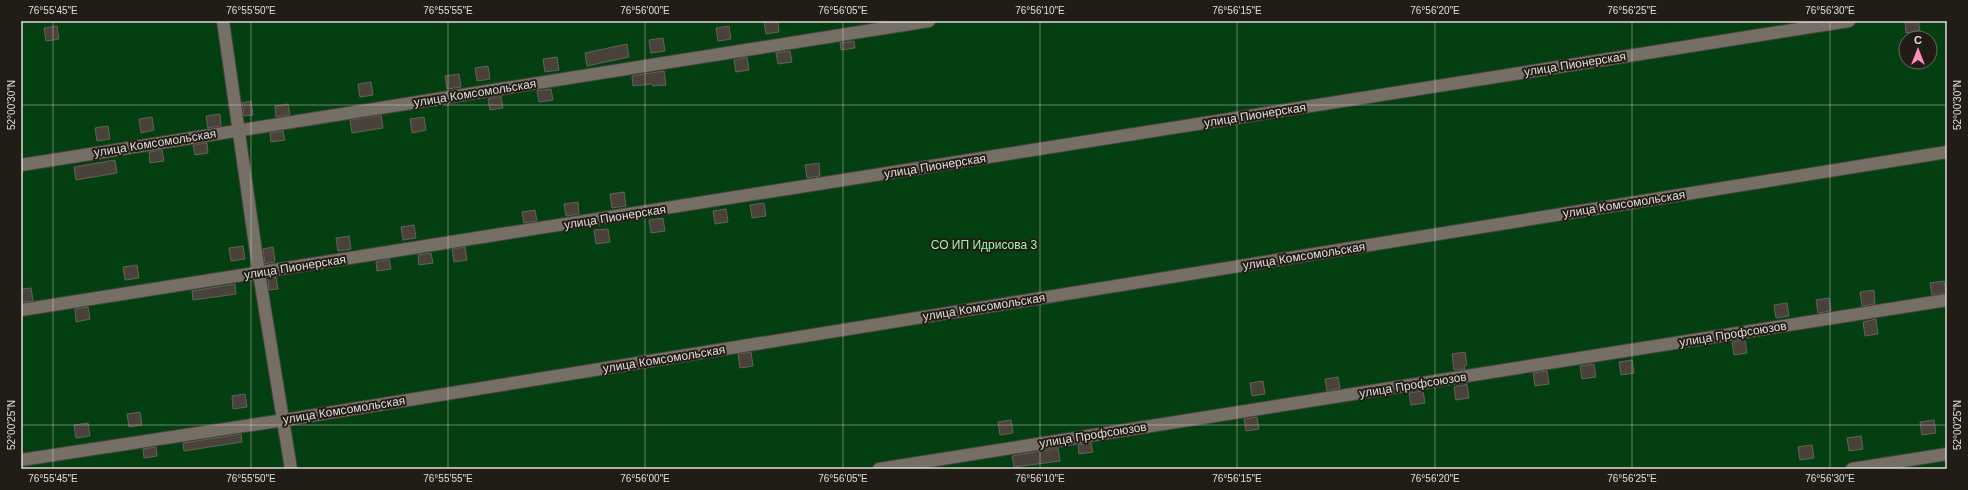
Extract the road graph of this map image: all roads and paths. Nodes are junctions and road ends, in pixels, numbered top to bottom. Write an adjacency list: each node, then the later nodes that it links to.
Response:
1 (224, 21): 4 (street)
2 (929, 21): 4 (street, улица Комсомольская)
3 (1849, 21): 7 (street, улица Пионерская)
4 (240, 130): 6 (street, улица Комсомольская); 7 (street)
5 (1947, 152): 10 (street, улица Комсомольская)
6 (21, 164)
7 (259, 273): 9 (street, улица Пионерская); 10 (street)
8 (1947, 300): 14 (street, улица Профсоюзов)
9 (21, 310)
10 (284, 420): 12 (street, улица Комсомольская); 13 (street)
11 (1947, 454): 15 (street)
12 (21, 460)
13 (291, 469)
14 (879, 469)
15 (1852, 469)

